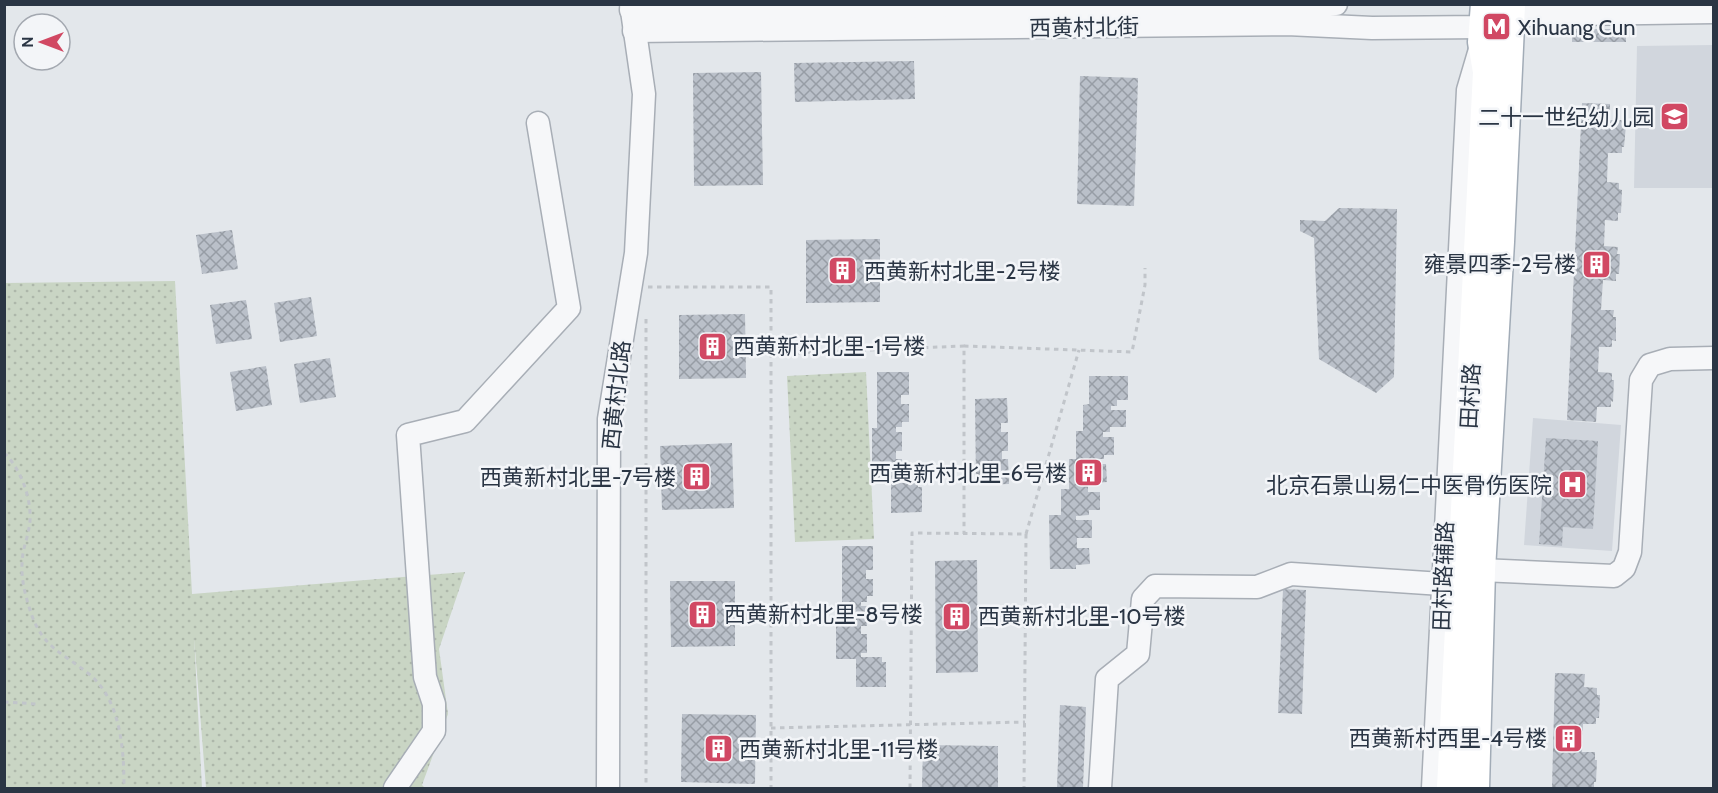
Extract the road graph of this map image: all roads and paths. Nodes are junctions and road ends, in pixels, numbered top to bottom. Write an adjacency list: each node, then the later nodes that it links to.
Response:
1 (1336, 4): 3 (street, 西黄村北街)
2 (1713, 12): 4 (street, 西黄村北街)
3 (632, 15): 4 (street, 西黄村北街); 26 (street, 西黄村北路)
4 (1494, 16): 16 (main road, 田村路); 17 (street, 田村路辅路); 18 (main road, 田村路)
5 (538, 123): 25 (street)
6 (1145, 268): 10 (path)
7 (646, 288): 11 (path)
8 (646, 311): 27 (path)
9 (964, 346): 10 (path); 11 (path); 14 (path)
10 (1079, 350): 15 (path)
11 (771, 354): 23 (path)
12 (1713, 358): 16 (street)
13 (4, 453): 24 (path)
14 (964, 534): 15 (path); 22 (path)
15 (1026, 534): 21 (path)
16 (1481, 570): 34 (main road, 田村路)
17 (1442, 584): 18 (street, 田村路辅路); 31 (street)
18 (1448, 665): 32 (street, 田村路辅路); 33 (main road, 田村路)
19 (4, 702): 20 (path)
20 (37, 704)
21 (1025, 722): 22 (path); 30 (path)
22 (910, 725): 23 (path); 29 (path)
23 (771, 728): 28 (path)
24 (124, 789)
25 (395, 789)
26 (608, 789)
27 (646, 789)
28 (771, 789)
29 (909, 789)
30 (1024, 789)
31 (1100, 789)
32 (1433, 789)
33 (1451, 789)
34 (1475, 789)

